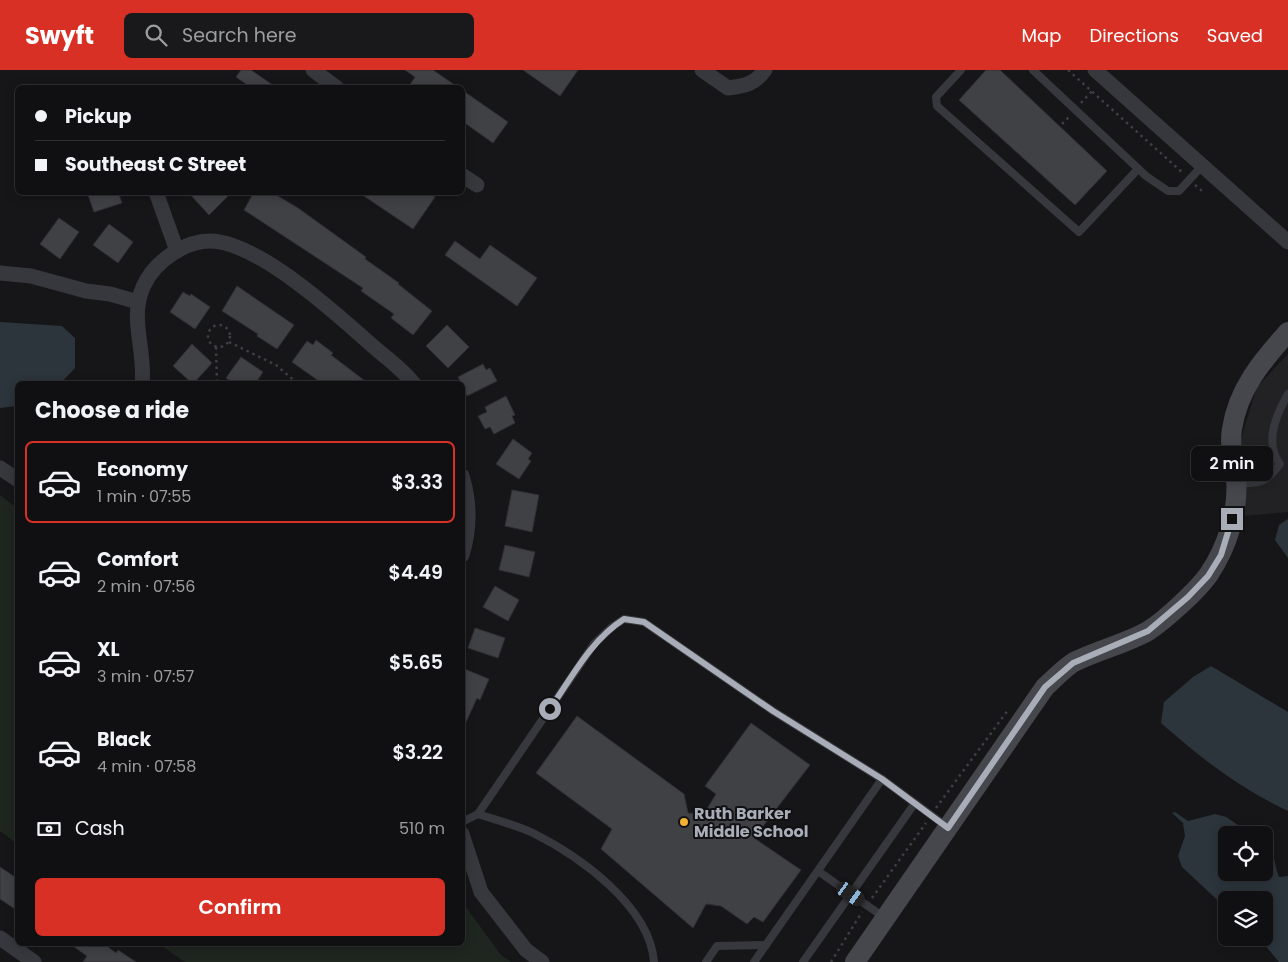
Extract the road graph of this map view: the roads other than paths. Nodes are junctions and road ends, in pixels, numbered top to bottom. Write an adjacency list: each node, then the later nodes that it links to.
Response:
1 (312, 70): 7 (street)
2 (702, 70): 3 (street)
3 (765, 70)
4 (961, 70): 9 (lane)
5 (1033, 70): 9 (lane)
6 (1095, 70): 8 (street)
7 (334, 85)
8 (1202, 166): 9 (lane); 13 (street)
9 (1138, 168)
10 (465, 177): 11 (street)
11 (477, 185)
12 (157, 195): 14 (street)
13 (1288, 242)
14 (177, 251): 16 (street); 19 (street)
15 (0, 273): 16 (street)
16 (138, 302): 18 (street)
17 (1288, 332): 24 (street)
18 (142, 381)
19 (411, 381)
20 (1288, 394): 21 (lane)
21 (1284, 465): 24 (lane)
22 (0, 468): 23 (street)
23 (15, 478)
24 (1236, 485): 31 (street)
25 (465, 494): 26 (street)
26 (465, 540)
27 (882, 779): 28 (lane); 29 (lane); 33 (lane)
28 (915, 803): 31 (lane); 34 (lane)
29 (478, 814): 30 (lane); 40 (lane)
30 (465, 820)
31 (948, 828): 35 (street)
32 (465, 843): 39 (street)
33 (818, 871): 34 (lane); 37 (lane)
34 (851, 894): 35 (lane); 43 (lane)
35 (886, 918): 44 (street)
36 (0, 938): 38 (street)
37 (766, 945): 41 (lane); 42 (lane)
38 (34, 962)
39 (542, 962)
40 (654, 962)
41 (706, 962)
42 (754, 962)
43 (803, 962)
44 (855, 962)

